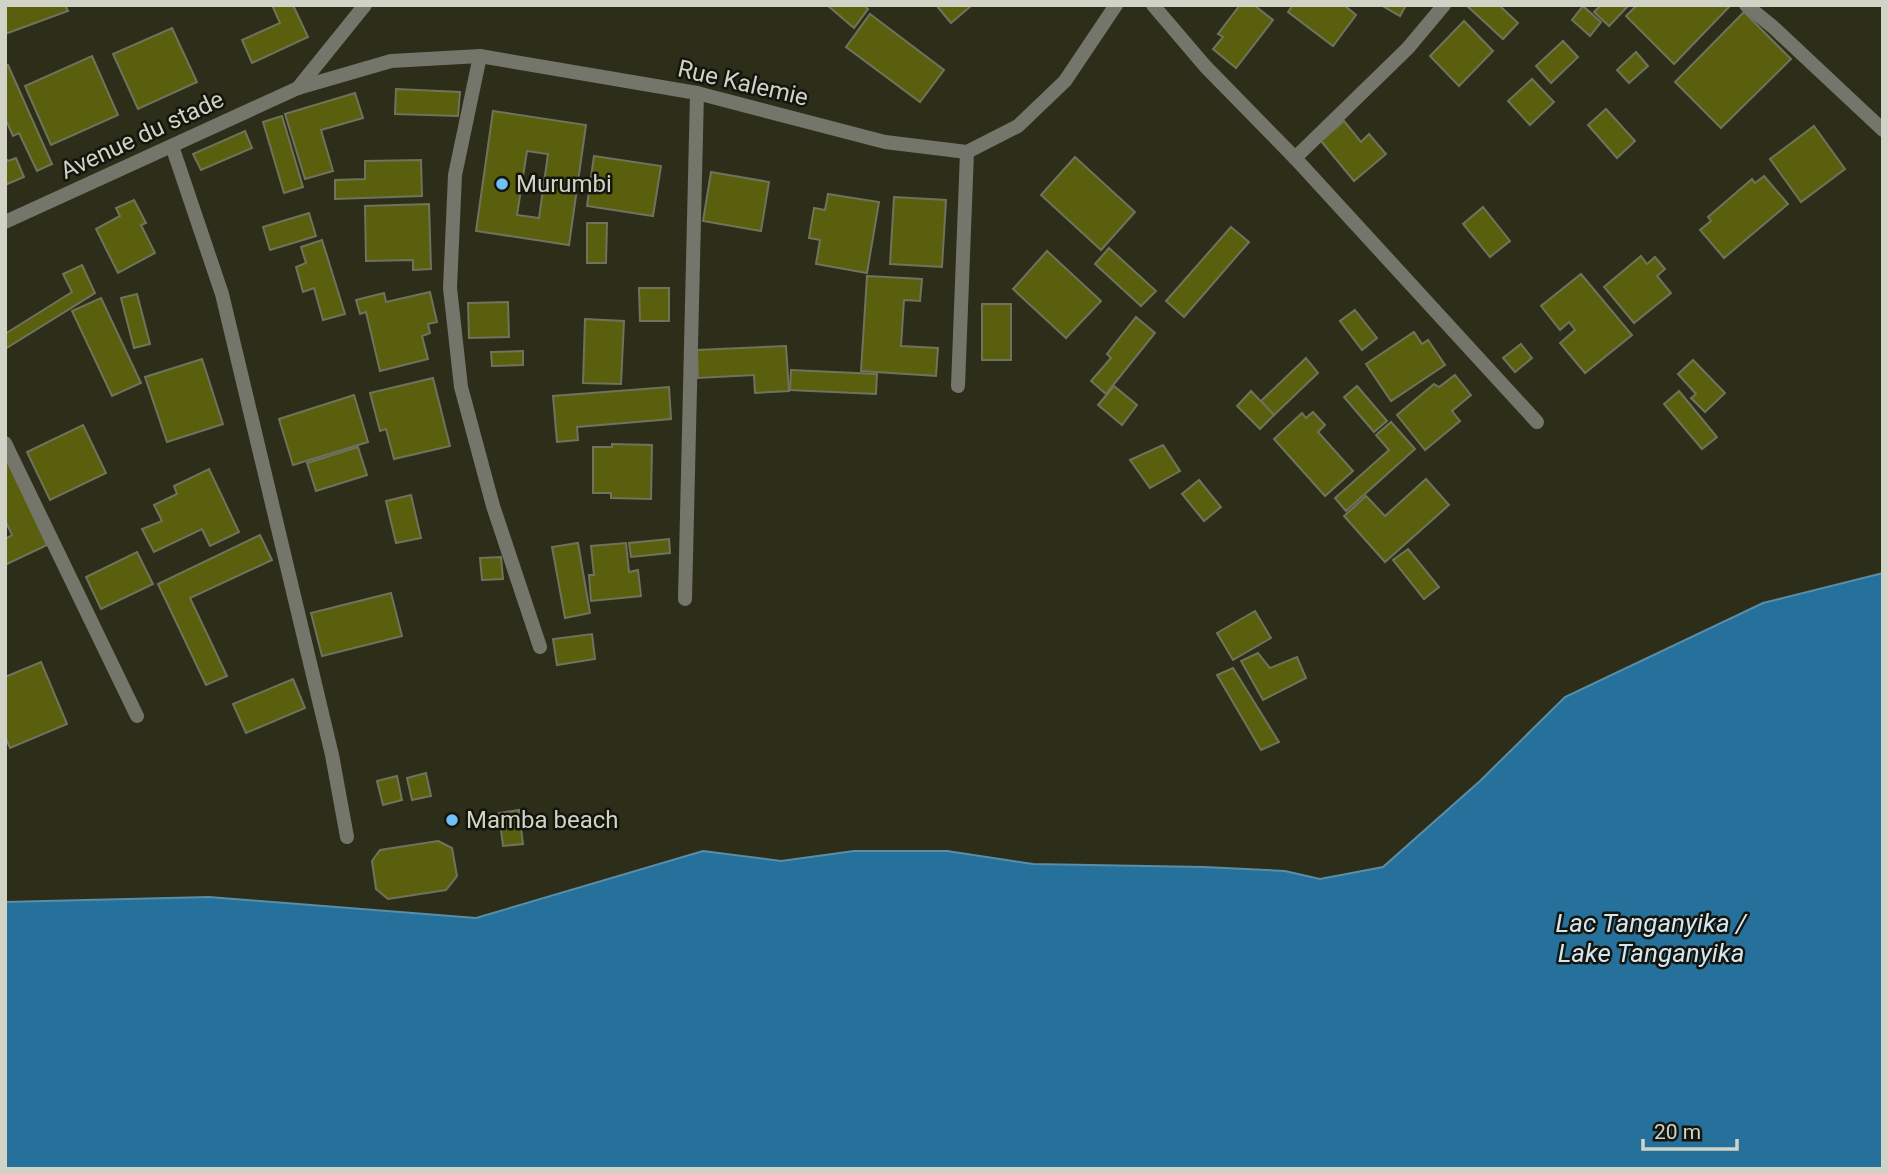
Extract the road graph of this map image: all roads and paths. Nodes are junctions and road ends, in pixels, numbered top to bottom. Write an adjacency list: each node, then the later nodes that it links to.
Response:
1 (365, 5): 7 (street)
2 (1116, 5): 11 (street)
3 (1153, 5): 12 (street)
4 (1444, 5): 12 (street)
5 (1746, 5): 9 (street)
6 (480, 56): 7 (street, Rue Kalemie); 8 (street, Rue Kalemie); 18 (street)
7 (298, 88): 10 (street, Avenue du stade)
8 (697, 93): 11 (street, Rue Kalemie); 17 (street)
9 (1883, 131)
10 (172, 146): 13 (street, Avenue du stade); 20 (street)
11 (967, 152): 14 (street)
12 (1295, 158): 15 (street)
13 (5, 222)
14 (958, 386)
15 (1537, 422)
16 (5, 443): 19 (street)
17 (685, 599)
18 (540, 647)
19 (137, 716)
20 (347, 837)

